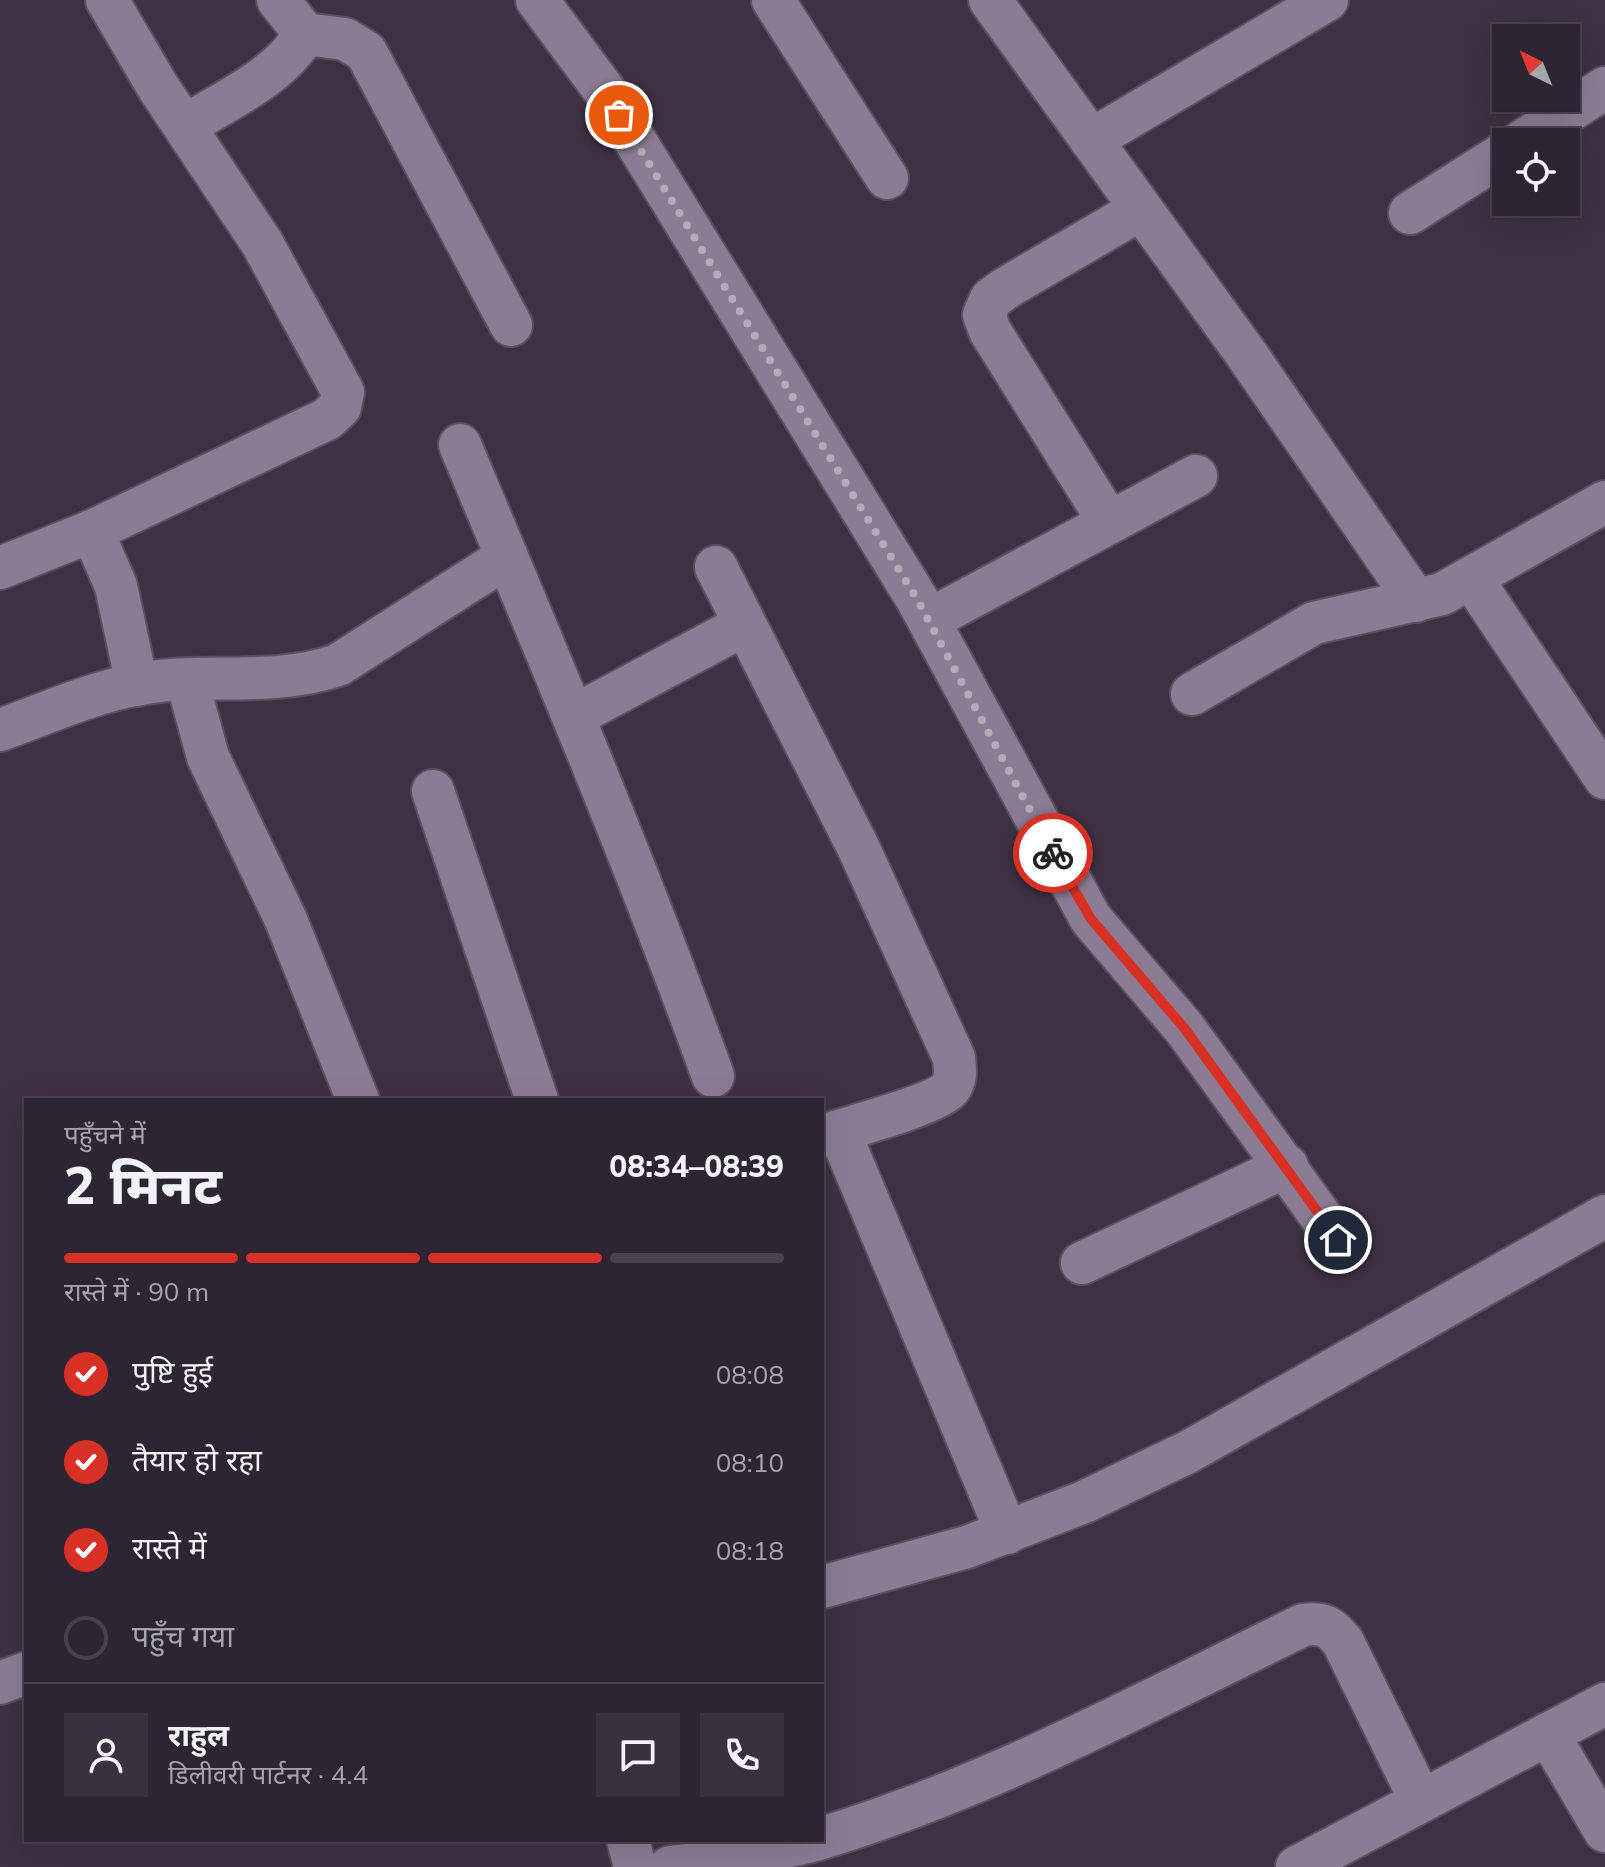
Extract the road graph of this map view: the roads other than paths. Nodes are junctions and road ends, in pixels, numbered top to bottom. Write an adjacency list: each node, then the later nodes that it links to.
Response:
1 (107, 0): 9 (street)
2 (278, 0): 7 (street)
3 (537, 0): 27 (street)
4 (773, 0): 13 (street)
5 (990, 0): 11 (street)
6 (1300, 7): 11 (street)
7 (305, 34): 9 (street); 16 (street)
8 (1605, 88): 10 (street)
9 (185, 126): 21 (street)
10 (1543, 128)
11 (1091, 140): 14 (street)
12 (1492, 161): 15 (street)
13 (887, 178)
14 (1141, 209): 20 (street); 26 (street)
15 (1410, 213)
16 (511, 325)
17 (460, 445): 22 (street)
18 (1196, 476): 20 (street)
19 (1605, 502): 25 (street)
20 (1109, 522): 27 (street)
21 (92, 531): 24 (street); 30 (street)
22 (507, 557): 29 (street); 32 (street)
23 (716, 567): 28 (street)
24 (0, 568)
25 (1472, 579): 26 (street); 34 (street)
26 (1416, 601): 31 (street)
27 (929, 620): 40 (street)
28 (744, 625): 32 (street); 39 (street)
29 (187, 680): 30 (street); 37 (street)
30 (137, 685): 33 (street)
31 (1192, 694)
32 (574, 716): 36 (street)
33 (0, 730)
34 (1605, 778)
35 (433, 791): 38 (street)
36 (713, 1076)
37 (357, 1098)
38 (536, 1098)
39 (830, 1133): 44 (street)
40 (1287, 1166): 42 (street); 43 (street)
41 (1605, 1216): 44 (street)
42 (1338, 1240)
43 (1082, 1263)
44 (1007, 1533): 45 (street)
45 (824, 1586)
46 (24, 1674): 47 (street)
47 (0, 1683)
48 (1605, 1704): 49 (street)
49 (1548, 1734): 50 (street); 51 (street)
50 (1420, 1799): 52 (street); 57 (street)
51 (1605, 1831)
52 (824, 1837)
53 (629, 1842): 55 (street)
54 (807, 1842): 56 (street)
55 (635, 1867)
56 (670, 1867)
57 (1297, 1867)

